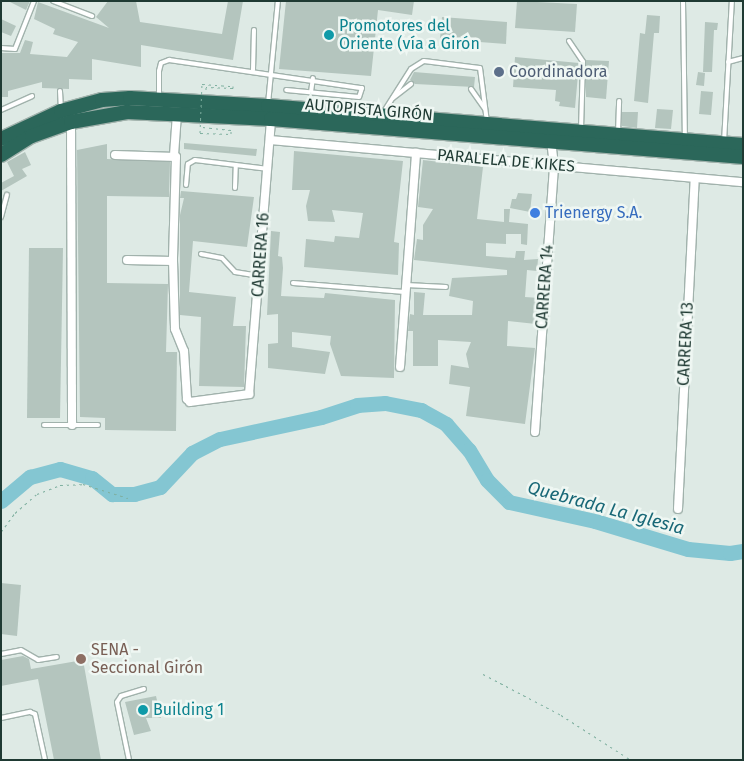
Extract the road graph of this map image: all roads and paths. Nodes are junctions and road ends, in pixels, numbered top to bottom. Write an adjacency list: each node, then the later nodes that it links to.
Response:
1 (34, 1): 9 (lane)
2 (53, 1): 6 (lane)
3 (278, 1): 13 (lane, CARRERA 16)
4 (683, 1): 36 (lane)
5 (732, 1): 11 (lane)
6 (92, 16)
7 (254, 30): 12 (lane)
8 (570, 41): 32 (lane)
9 (1, 48)
10 (743, 58): 11 (lane)
11 (728, 62): 38 (lane)
12 (253, 70): 13 (lane); 21 (lane)
13 (271, 75): 14 (lane); 27 (lane, CARRERA 16)
14 (313, 78): 19 (lane); 19 (lane)
15 (411, 84): 22 (lane)
16 (471, 89): 30 (lane)
17 (286, 90): 19 (lane)
18 (60, 92): 26 (lane)
19 (311, 92)
20 (32, 96): 24 (lane)
21 (158, 99): 25 (highway, AUTOPISTA GIRÓN); 26 (highway, AUTOPISTA GIRÓN)
22 (391, 100): 29 (lane); 30 (lane)
23 (619, 101): 33 (lane)
24 (1, 110)
25 (229, 110): 25 (path, bridge); 27 (highway, AUTOPISTA GIRÓN); 28 (highway, AUTOPISTA GIRÓN)
26 (61, 111): 34 (highway, AUTOPISTA GIRÓN)
27 (269, 113): 29 (highway, AUTOPISTA GIRÓN); 35 (street, CARRERA 16); 37 (highway, AUTOPISTA GIRÓN)
28 (177, 114): 31 (highway, AUTOPISTA GIRÓN); 43 (street)
29 (381, 115): 30 (highway, AUTOPISTA GIRÓN)
30 (487, 117): 32 (highway, AUTOPISTA GIRÓN)
31 (71, 122): 41 (highway, AUTOPISTA GIRÓN); 63 (street)
32 (581, 132): 33 (highway, AUTOPISTA GIRÓN)
33 (618, 135): 36 (highway, AUTOPISTA GIRÓN)
34 (1, 139)
35 (270, 140): 40 (street, PARALELA DE KIKES); 47 (street, CARRERA 16)
36 (685, 141): 38 (highway, AUTOPISTA GIRÓN)
37 (551, 142): 44 (highway, AUTOPISTA GIRÓN); 46 (street, CARRERA 14)
38 (723, 144): 39 (highway, AUTOPISTA GIRÓN)
39 (743, 145)
40 (416, 153): 46 (street, PARALELA DE KIKES); 60 (street)
41 (1, 155)
42 (115, 155): 43 (street)
43 (174, 155): 56 (street)
44 (743, 157)
45 (236, 165): 47 (lane); 50 (lane); 51 (lane)
46 (554, 165): 48 (street, PARALELA DE KIKES); 65 (street, CARRERA 14)
47 (268, 169): 57 (street, CARRERA 16)
48 (695, 179): 49 (street, PARALELA DE KIKES); 67 (street, CARRERA 13)
49 (743, 182)
50 (186, 184)
51 (235, 188)
52 (7, 195): 53 (lane)
53 (1, 217)
54 (201, 254): 57 (lane)
55 (127, 260): 56 (street)
56 (173, 261): 57 (street, CARRERA 16)
57 (260, 276)
58 (292, 283): 60 (lane)
59 (446, 287): 60 (lane)
60 (406, 289): 61 (street)
61 (400, 367)
62 (44, 425): 63 (lane)
63 (72, 425): 64 (lane)
64 (98, 425)
65 (534, 432)
66 (128, 498): 68 (path)
67 (678, 510)
68 (1, 532)
69 (1, 654): 70 (lane)
70 (56, 657)
71 (483, 674): 76 (path)
72 (144, 689): 75 (lane)
73 (1, 718): 74 (lane)
74 (45, 760)
75 (129, 760)
76 (631, 760)

